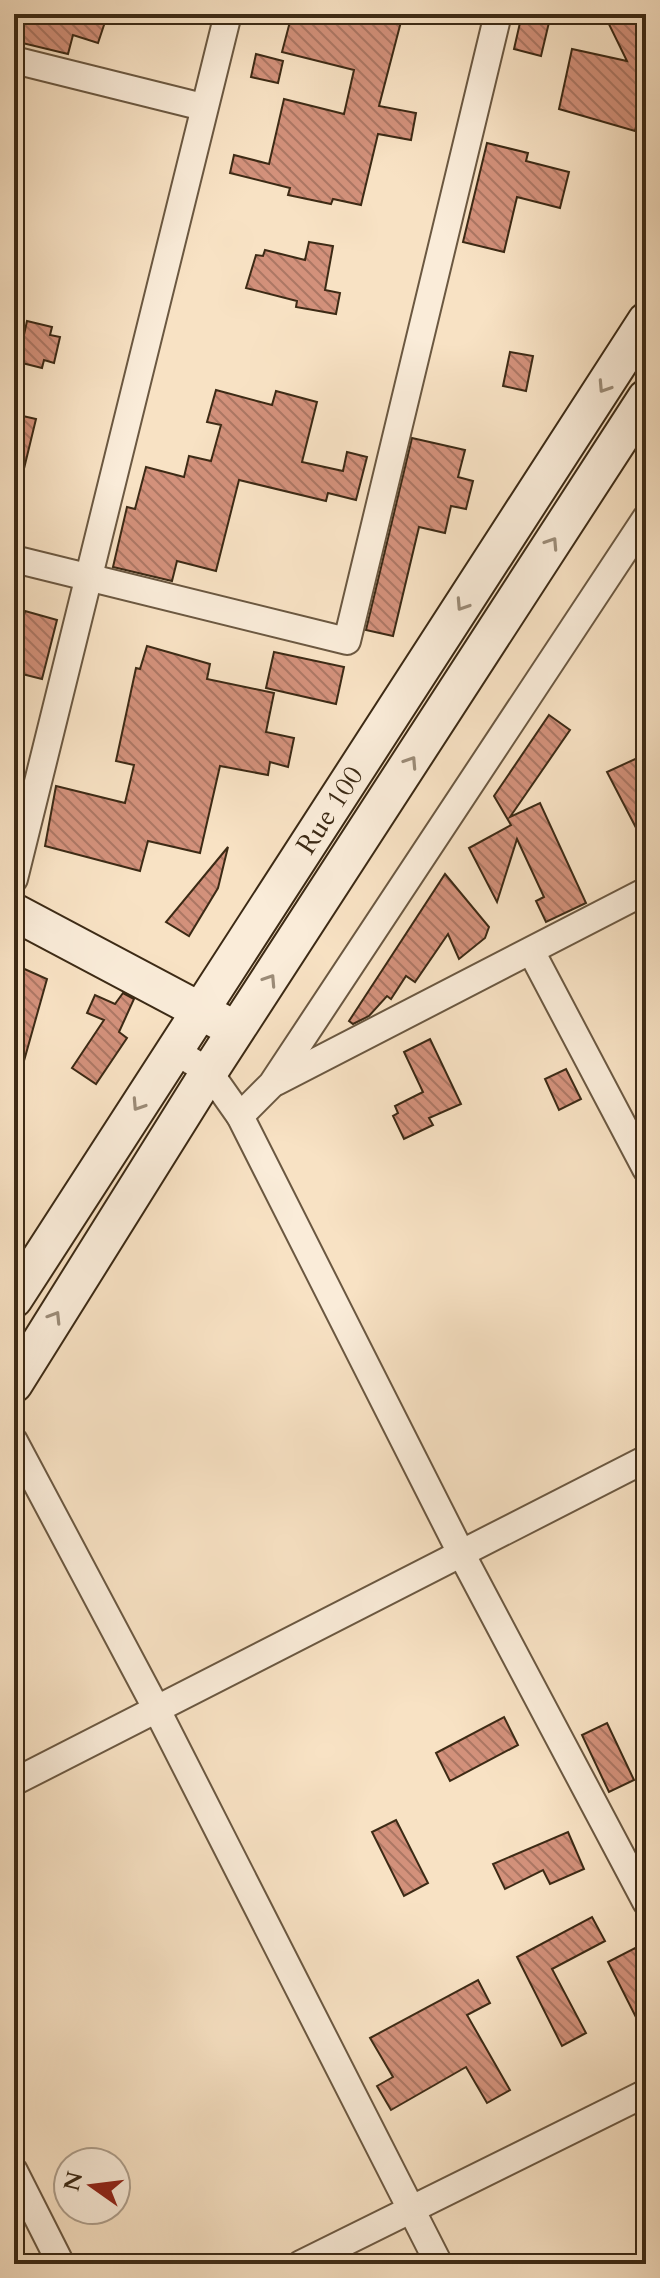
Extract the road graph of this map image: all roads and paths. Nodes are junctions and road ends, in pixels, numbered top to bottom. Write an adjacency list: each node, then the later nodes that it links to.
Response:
1 (228, 14): 4 (street)
2 (498, 14): 9 (street)
3 (14, 60): 4 (street)
4 (203, 107): 9 (street)
5 (646, 321): 14 (street, Rue 100, one-way to 14)
6 (646, 398): 15 (street, one-way to 6)
7 (646, 518): 18 (street)
8 (14, 559): 9 (street)
9 (89, 578): 10 (street)
10 (14, 879)
11 (646, 891): 13 (street)
12 (14, 912): 14 (street)
13 (531, 951): 18 (street); 20 (street)
14 (200, 1010): 15 (street); 16 (street, Rue 100)
15 (238, 1031): 17 (street)
16 (174, 1050): 17 (street); 21 (street, Rue 100, one-way to 21)
17 (209, 1072): 19 (street); 22 (street, one-way to 17)
18 (272, 1084): 19 (street)
19 (240, 1116): 25 (street)
20 (646, 1169)
21 (14, 1299)
22 (14, 1384)
23 (14, 1441): 26 (street)
24 (646, 1459): 25 (street)
25 (461, 1553): 26 (street); 28 (street)
26 (156, 1708): 27 (street); 31 (street)
27 (14, 1782)
28 (646, 1902)
29 (646, 2093): 31 (street)
30 (14, 2171): 32 (street)
31 (411, 2208): 33 (street); 34 (street)
32 (61, 2264)
33 (301, 2264)
34 (439, 2264)

